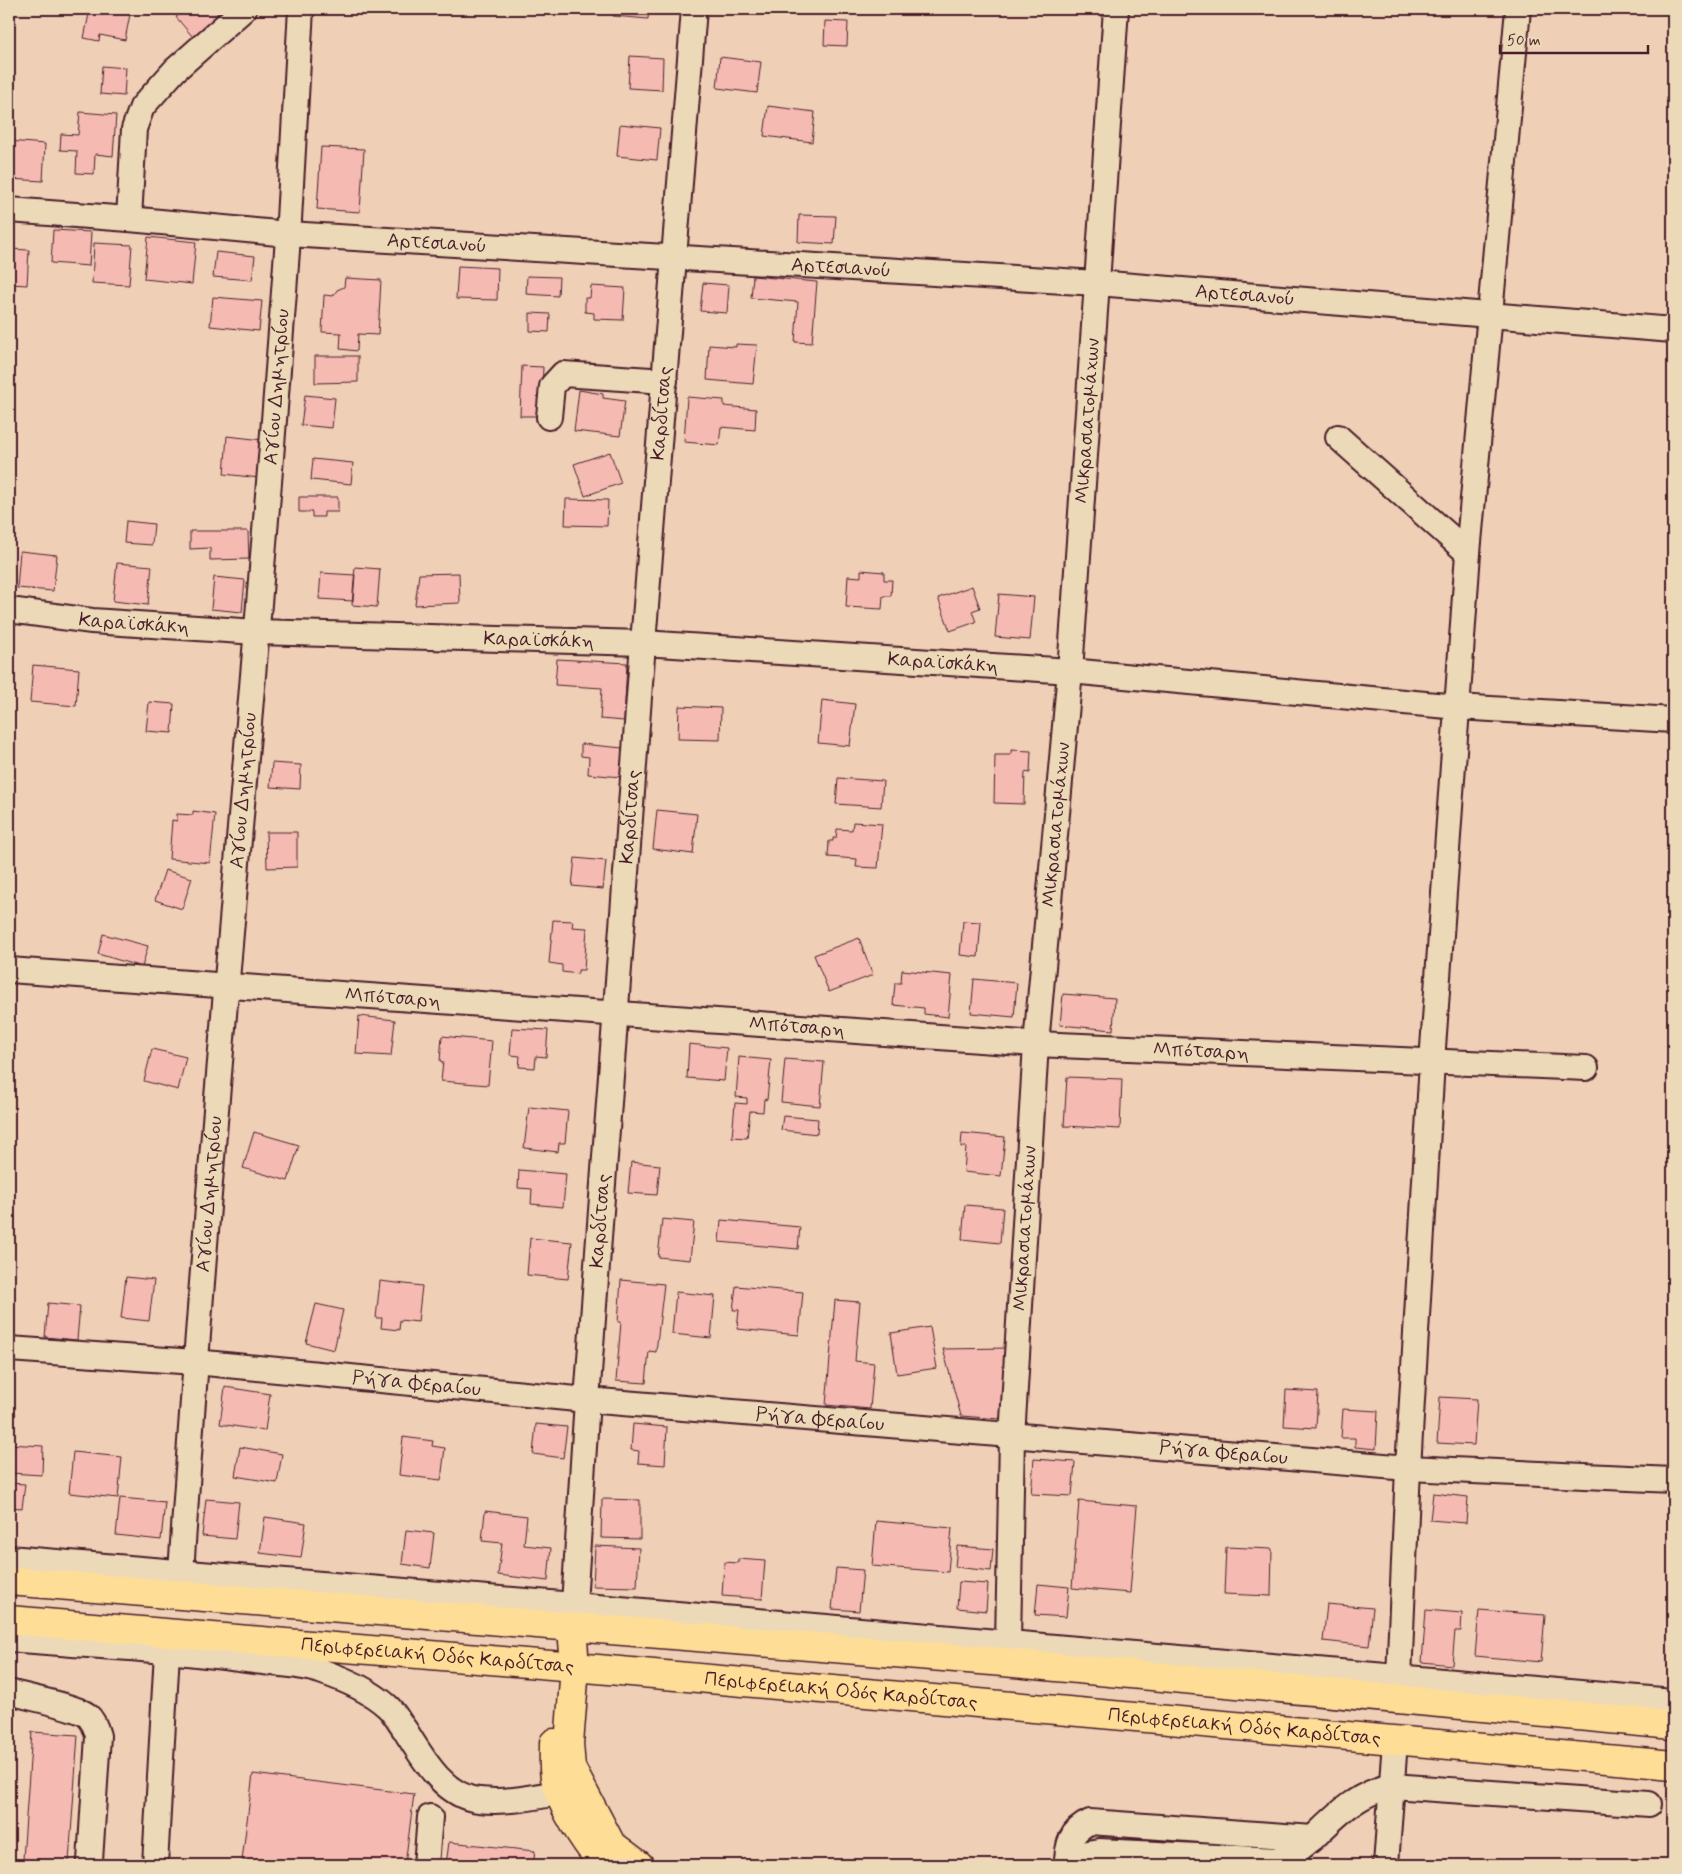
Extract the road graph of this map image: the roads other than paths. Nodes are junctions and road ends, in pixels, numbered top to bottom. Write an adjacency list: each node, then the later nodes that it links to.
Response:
1 (244, 9): 7 (street)
2 (301, 9): 8 (street, Αγίου Δημητρίου)
3 (694, 9): 9 (street, Καρδίτσας)
4 (1116, 9): 10 (street, Μικρασιατομάχων)
5 (1518, 9): 11 (street)
6 (9, 210): 7 (street, Αρτεσιανού)
7 (129, 219): 8 (street, Αρτεσιανού)
8 (288, 234): 9 (street, Αρτεσιανού); 18 (street, Αγίου Δημητρίου)
9 (675, 256): 10 (street, Αρτεσιανού); 13 (street, Καρδίτσας)
10 (1097, 283): 11 (street, Αρτεσιανού); 20 (street, Μικρασιατομάχων)
11 (1491, 316): 12 (street, Αρτεσιανού); 16 (street)
12 (1673, 330)
13 (665, 381): 14 (street); 19 (street, Καρδίτσας)
14 (549, 417)
15 (1338, 438): 16 (street)
16 (1468, 553): 21 (street)
17 (9, 610): 18 (street, Καραϊσκάκη)
18 (257, 632): 19 (street, Καραϊσκάκη); 24 (street, Αγίου Δημητρίου)
19 (643, 643): 20 (street, Καραϊσκάκη); 25 (street, Καρδίτσας)
20 (1070, 671): 21 (street, Καραϊσκάκη); 26 (street, Μικρασιατομάχων)
21 (1458, 707): 22 (street, Καραϊσκάκη); 27 (street)
22 (1673, 720)
23 (9, 970): 24 (street, Μπότσαρη)
24 (226, 987): 25 (street, Μπότσαρη); 30 (street, Αγίου Δημητρίου)
25 (616, 1013): 26 (street, Μπότσαρη); 31 (street, Καρδίτσας)
26 (1036, 1044): 27 (street, Μπότσαρη); 32 (street, Μικρασιατομάχων)
27 (1432, 1062): 28 (street, Μπότσαρη); 33 (street)
28 (1586, 1068)
29 (9, 1348): 30 (street, Ρήγα Φεραίου)
30 (195, 1362): 31 (street, Ρήγα Φεραίου); 36 (street, Αγίου Δημητρίου)
31 (587, 1400): 32 (street, Ρήγα Φεραίου); 38 (street, Καρδίτσας)
32 (1012, 1436): 33 (street, Ρήγα Φεραίου); 41 (street, Μικρασιατομάχων)
33 (1408, 1468): 34 (street, Ρήγα Φεραίου); 44 (street)
34 (1673, 1480)
35 (9, 1558): 36 (street)
36 (181, 1573): 38 (street)
37 (9, 1581): 38 (main road, Περιφερειακή Οδός Καρδίτσας)
38 (573, 1616): 41 (street); 43 (main road); 47 (main road, Περιφερειακή Οδός Καρδίτσας)
39 (9, 1620): 43 (main road, Περιφερειακή Οδός Καρδίτσας)
40 (9, 1639): 42 (street)
41 (1008, 1642): 44 (street)
42 (167, 1652): 51 (street); 56 (street)
43 (566, 1666): 48 (main road, Περιφερειακή Οδός Καρδίτσας); 51 (main road)
44 (1399, 1678): 46 (street)
45 (9, 1692): 55 (street)
46 (1673, 1701)
47 (1673, 1725)
48 (1395, 1740): 49 (main road, Περιφερειακή Οδός Καρδίτσας); 50 (street)
49 (1673, 1765)
50 (1392, 1786): 52 (street); 54 (street); 60 (street)
51 (570, 1791): 58 (main road); 59 (main road)
52 (1649, 1804)
53 (430, 1817): 57 (street)
54 (1067, 1862)
55 (88, 1865)
56 (155, 1865)
57 (426, 1865)
58 (603, 1865)
59 (639, 1865)
60 (1386, 1865)

